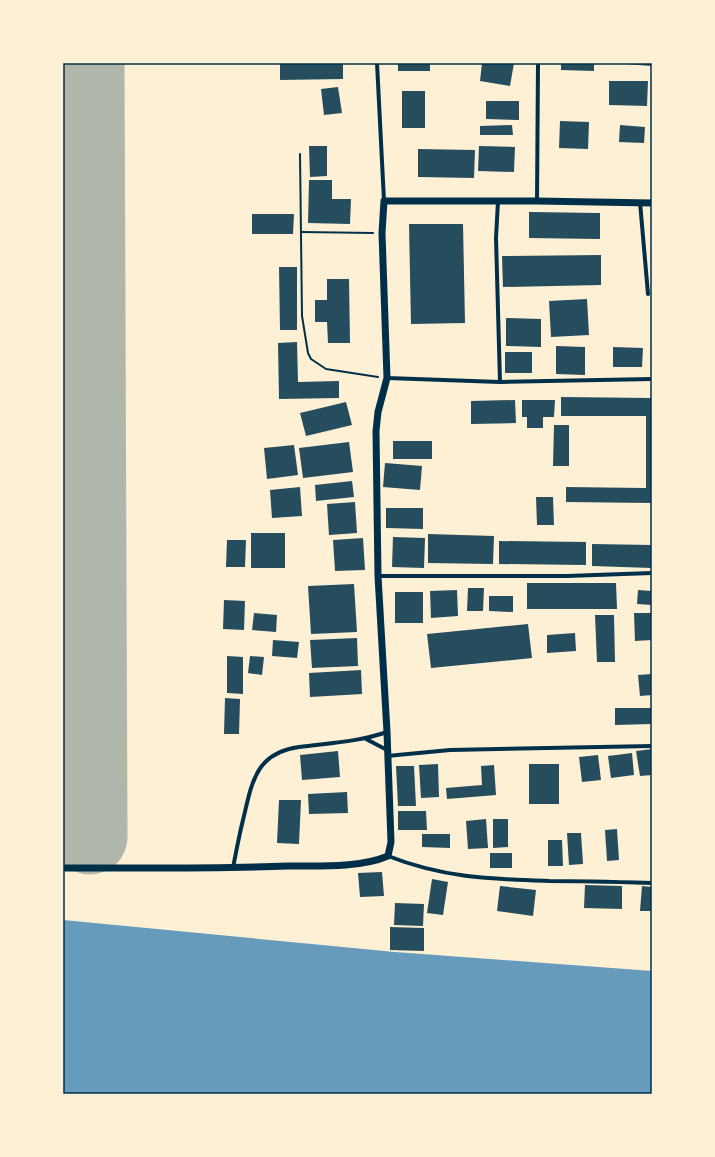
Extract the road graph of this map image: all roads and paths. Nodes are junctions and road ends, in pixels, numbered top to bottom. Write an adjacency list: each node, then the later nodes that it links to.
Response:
1 (377, 63): 4 (street)
2 (538, 63): 6 (street)
3 (300, 154): 9 (path)
4 (384, 201): 5 (street); 10 (street)
5 (498, 201): 6 (street); 14 (street)
6 (537, 201): 7 (street)
7 (640, 202): 8 (street); 11 (street)
8 (652, 203)
9 (302, 232): 10 (path); 12 (path)
10 (382, 233): 12 (street)
11 (648, 294)
12 (387, 378): 14 (street); 16 (street)
13 (652, 379): 14 (street)
14 (500, 382)
15 (652, 573): 16 (street)
16 (378, 576): 17 (street)
17 (387, 732): 18 (street); 20 (street)
18 (366, 739): 20 (street); 23 (street)
19 (652, 746): 20 (street)
20 (386, 753): 21 (street)
21 (388, 856): 23 (street); 24 (street)
22 (63, 868): 23 (street)
23 (234, 868)
24 (652, 883)

